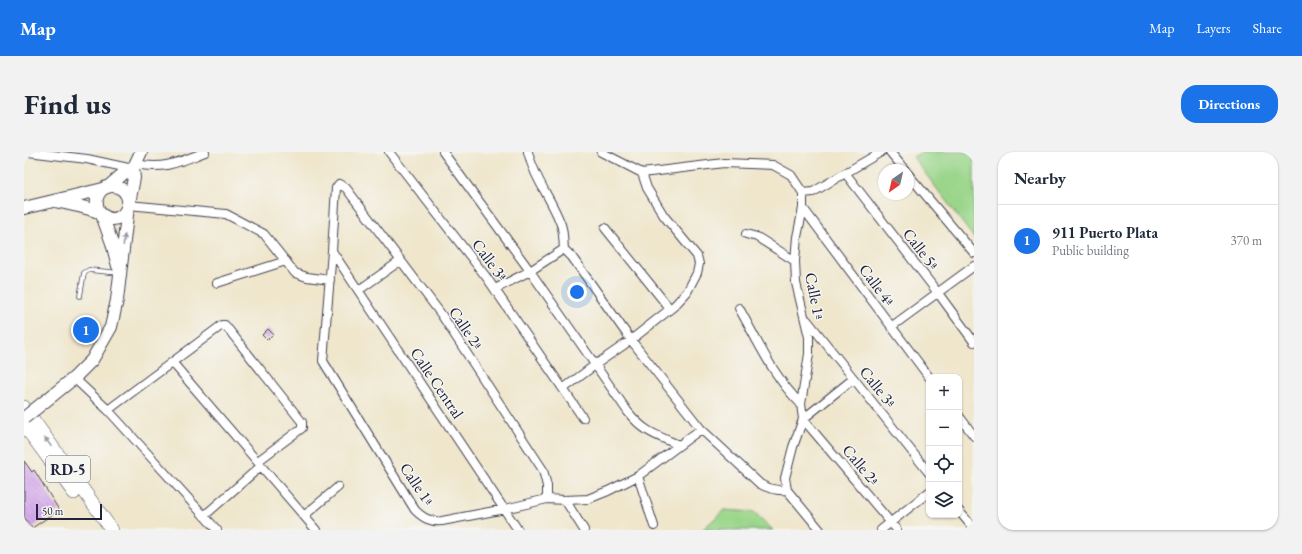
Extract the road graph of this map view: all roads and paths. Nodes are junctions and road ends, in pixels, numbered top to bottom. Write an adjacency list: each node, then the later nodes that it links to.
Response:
1 (28, 152): 12 (street)
2 (140, 152): 12 (street)
3 (205, 152): 12 (street)
4 (389, 152): 37 (street, Calle 3ª)
5 (443, 152): 33 (street)
6 (528, 152): 26 (street)
7 (602, 152): 10 (street)
8 (881, 152): 14 (street)
9 (890, 152): 11 (street)
10 (611, 155): 13 (street)
11 (900, 164)
12 (134, 167): 17 (street); 20 (street)
13 (642, 174): 18 (street); 42 (street)
14 (846, 174): 18 (street); 39 (street, Calle 5ª)
15 (914, 181): 28 (street)
16 (339, 184): 27 (street, Calle 1ª); 30 (street, Calle 2ª)
17 (105, 188): 19 (street); 20 (street); 23 (street)
18 (803, 193): 22 (street, Calle 1ª)
19 (55, 200): 21 (street); 23 (street)
20 (128, 205): 23 (street); 29 (street); 34 (street, one-way to 20)
21 (24, 208)
22 (803, 208): 31 (street, Calle 1ª); 44 (street, Calle 4ª)
23 (100, 213): 34 (street)
24 (605, 228): 42 (street)
25 (746, 234): 31 (street)
26 (564, 249): 33 (street); 45 (street)
27 (332, 251): 35 (street, Calle 1ª); 38 (street, Calle Central)
28 (974, 253)
29 (286, 261): 35 (street); 36 (street)
30 (400, 261): 38 (street); 70 (street, Calle 2ª)
31 (795, 261): 43 (street, Calle 1ª)
32 (974, 266): 39 (street)
33 (530, 271): 37 (street); 48 (street)
34 (120, 273): 40 (lane); 50 (street)
35 (330, 280): 72 (street, Calle 1ª)
36 (217, 283)
37 (495, 289): 52 (street, Calle 3ª)
38 (359, 290): 72 (street, Calle Central)
39 (938, 293): 44 (street); 46 (street, Calle 5ª)
40 (80, 296)
41 (739, 308): 53 (street)
42 (670, 309): 45 (street)
43 (805, 318): 51 (street, Calle 3ª); 53 (street, Calle 1ª)
44 (891, 327): 49 (street, Calle 4ª)
45 (631, 340): 48 (street); 61 (street)
46 (974, 342)
47 (172, 362): 55 (street); 64 (street); 64 (street)
48 (594, 365): 52 (street); 63 (street)
49 (927, 374)
50 (74, 378): 55 (street); 56 (street, bridge)
51 (853, 379): 58 (street); 65 (street, Calle 3ª)
52 (563, 389): 57 (street, Calle 3ª)
53 (801, 404): 58 (street, Calle 1ª)
54 (24, 407): 80 (main road, RD-5, one-way to 54)
55 (108, 410): 74 (street)
56 (24, 418)
57 (583, 418)
58 (803, 419): 68 (street, Calle 1ª); 76 (street, Calle 2ª)
59 (962, 420): 62 (street)
60 (24, 425): 79 (main road, RD-5)
61 (701, 429): 63 (street, Calle 1ª); 68 (street)
62 (974, 436)
63 (679, 444): 66 (street, Calle 1ª)
64 (259, 463): 74 (street); 75 (street)
65 (926, 469)
66 (638, 476): 71 (street, Calle 1ª); 77 (street)
67 (338, 486): 75 (street)
68 (787, 490): 85 (street)
69 (926, 494): 76 (street)
70 (547, 499): 71 (street, Calle 1ª); 72 (street, Calle 1ª)
71 (566, 500): 84 (street)
72 (505, 509): 83 (street, Calle Central)
73 (962, 515): 78 (street)
74 (204, 516): 81 (street)
75 (305, 516): 82 (street)
76 (891, 522): 86 (street); 87 (street, Calle 2ª)
77 (654, 526)
78 (974, 529)
79 (101, 530)
80 (112, 530)
81 (217, 530)
82 (316, 530)
83 (518, 530)
84 (584, 530)
85 (820, 530)
86 (881, 530)
87 (897, 530)

